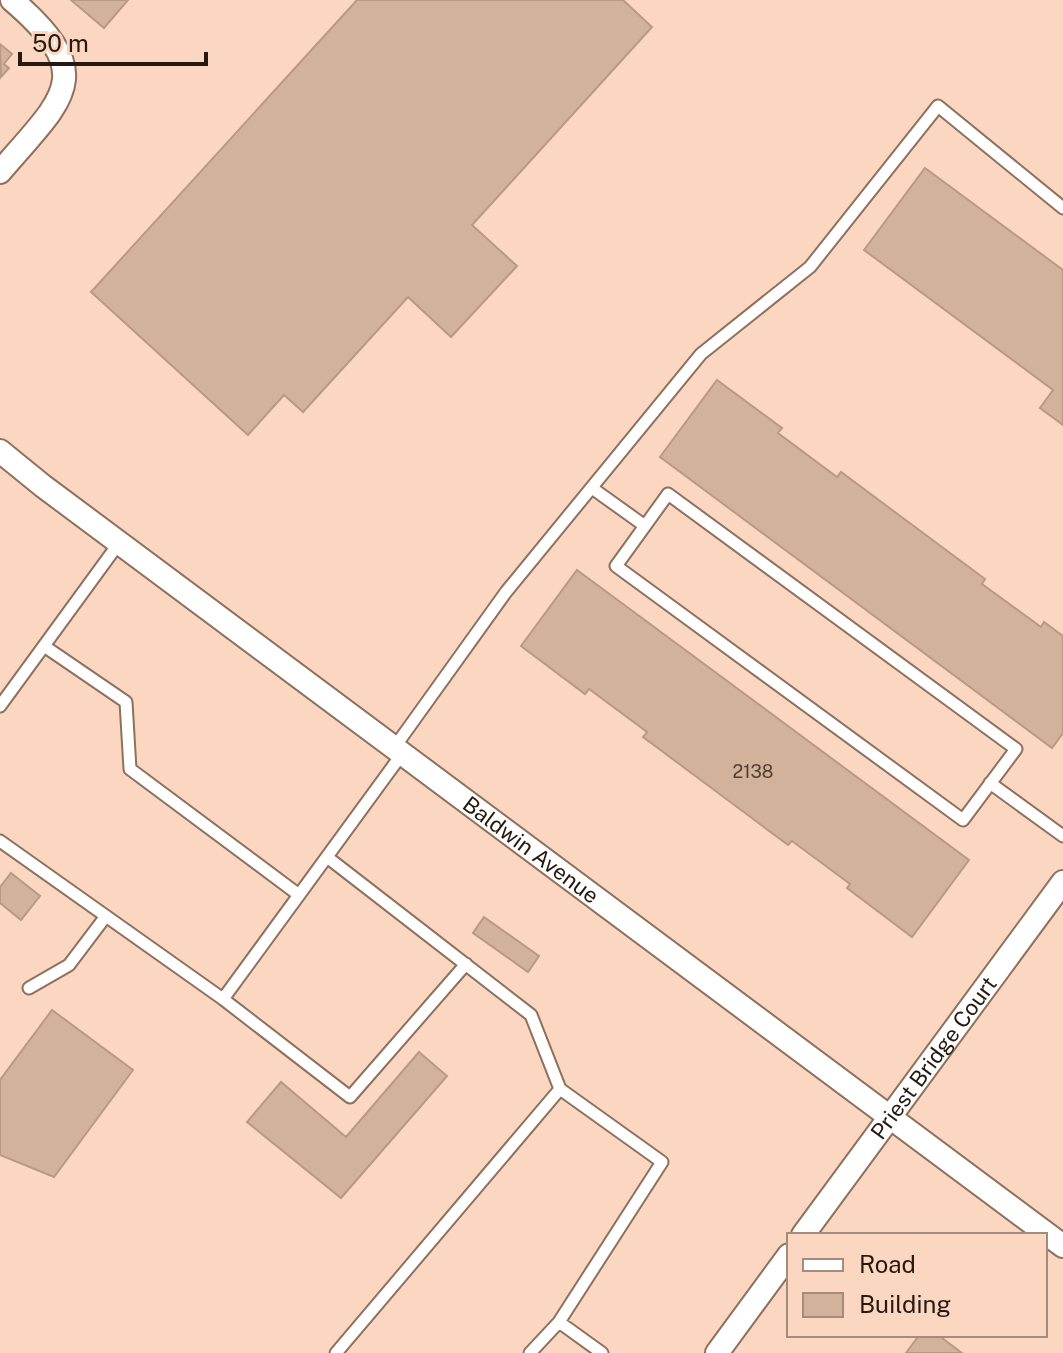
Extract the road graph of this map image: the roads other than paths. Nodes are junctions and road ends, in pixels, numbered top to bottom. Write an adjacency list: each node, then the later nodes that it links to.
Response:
1 (12, 0): 2 (street)
2 (0, 172)
3 (1063, 208): 5 (lane)
4 (0, 452): 7 (street, Baldwin Avenue)
5 (592, 488): 6 (lane); 10 (lane)
6 (645, 526): 11 (lane); 11 (lane)
7 (119, 543): 8 (lane); 10 (street, Baldwin Avenue)
8 (44, 646): 9 (lane); 16 (lane)
9 (0, 706)
10 (398, 751): 14 (lane); 22 (street, Baldwin Avenue)
11 (990, 783): 12 (lane)
12 (1063, 836)
13 (0, 841): 17 (lane)
14 (327, 857): 16 (lane); 18 (lane)
15 (1063, 882): 22 (street, Priest Bridge Court)
16 (299, 895): 20 (lane)
17 (106, 916): 19 (lane); 20 (lane)
18 (466, 964): 20 (lane); 21 (lane)
19 (29, 988)
20 (223, 999)
21 (560, 1089): 26 (lane); 27 (lane)
22 (889, 1117): 23 (street, Priest Bridge Court); 24 (street, Baldwin Avenue)
23 (804, 1233)
24 (1045, 1233)
25 (787, 1258): 30 (street)
26 (559, 1322): 28 (lane); 29 (lane)
27 (336, 1353)
28 (530, 1353)
29 (602, 1353)
30 (717, 1353)

